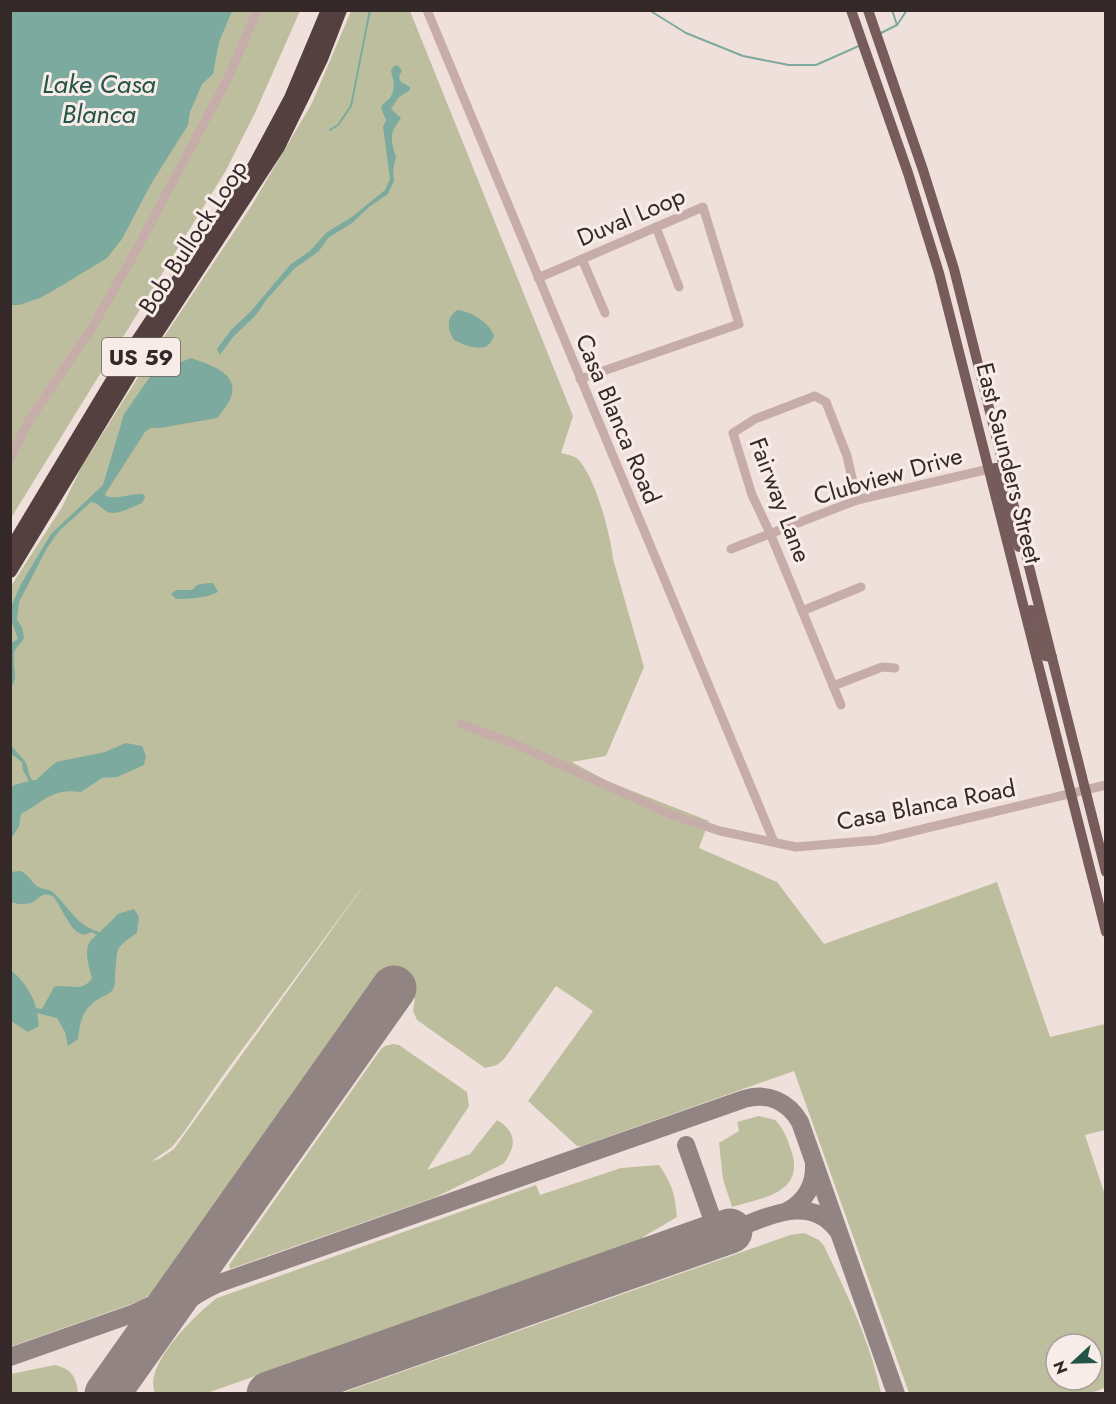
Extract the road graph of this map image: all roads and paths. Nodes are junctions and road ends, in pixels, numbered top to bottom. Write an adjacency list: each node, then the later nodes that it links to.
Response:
1 (257, 10): 13 (street)
2 (328, 10): 18 (highway, Bob Bullock Loop / US 59)
3 (340, 10): 21 (highway, Bob Bullock Loop / US 59)
4 (427, 10): 9 (street, Casa Blanca Road)
5 (851, 10): 14 (main road, East Saunders Street)
6 (868, 10): 19 (main road, East Saunders Street)
7 (656, 227): 8 (street, Duval Loop); 10 (street); 12 (street, Duval Loop)
8 (582, 259): 9 (street, Duval Loop); 11 (street)
9 (538, 278): 12 (street, Casa Blanca Road)
10 (679, 287)
11 (605, 313)
12 (580, 379): 32 (street, Casa Blanca Road)
13 (10, 459)
14 (989, 469): 15 (street, Clubview Drive); 19 (main road); 20 (main road, East Saunders Street)
15 (856, 500): 16 (street, Clubview Drive); 16 (street, Fairway Lane)
16 (770, 533): 17 (street, Clubview Drive); 23 (street, Fairway Lane)
17 (731, 549)
18 (10, 551)
19 (1028, 562): 24 (main road, East Saunders Street)
20 (1013, 563): 24 (main road); 31 (main road, East Saunders Street)
21 (10, 571)
22 (861, 587): 23 (street)
23 (802, 611): 26 (street, Fairway Lane)
24 (1052, 657): 30 (main road, East Saunders Street)
25 (895, 669): 26 (street)
26 (833, 686): 27 (street, Fairway Lane)
27 (841, 705)
28 (461, 724): 32 (street, Casa Blanca Road)
29 (1106, 785): 30 (street, Casa Blanca Road)
30 (1085, 790): 31 (street, Casa Blanca Road); 33 (main road, East Saunders Street)
31 (1071, 793): 32 (street, Casa Blanca Road); 34 (main road, East Saunders Street)
32 (774, 842)
33 (1106, 872)
34 (1106, 932)

